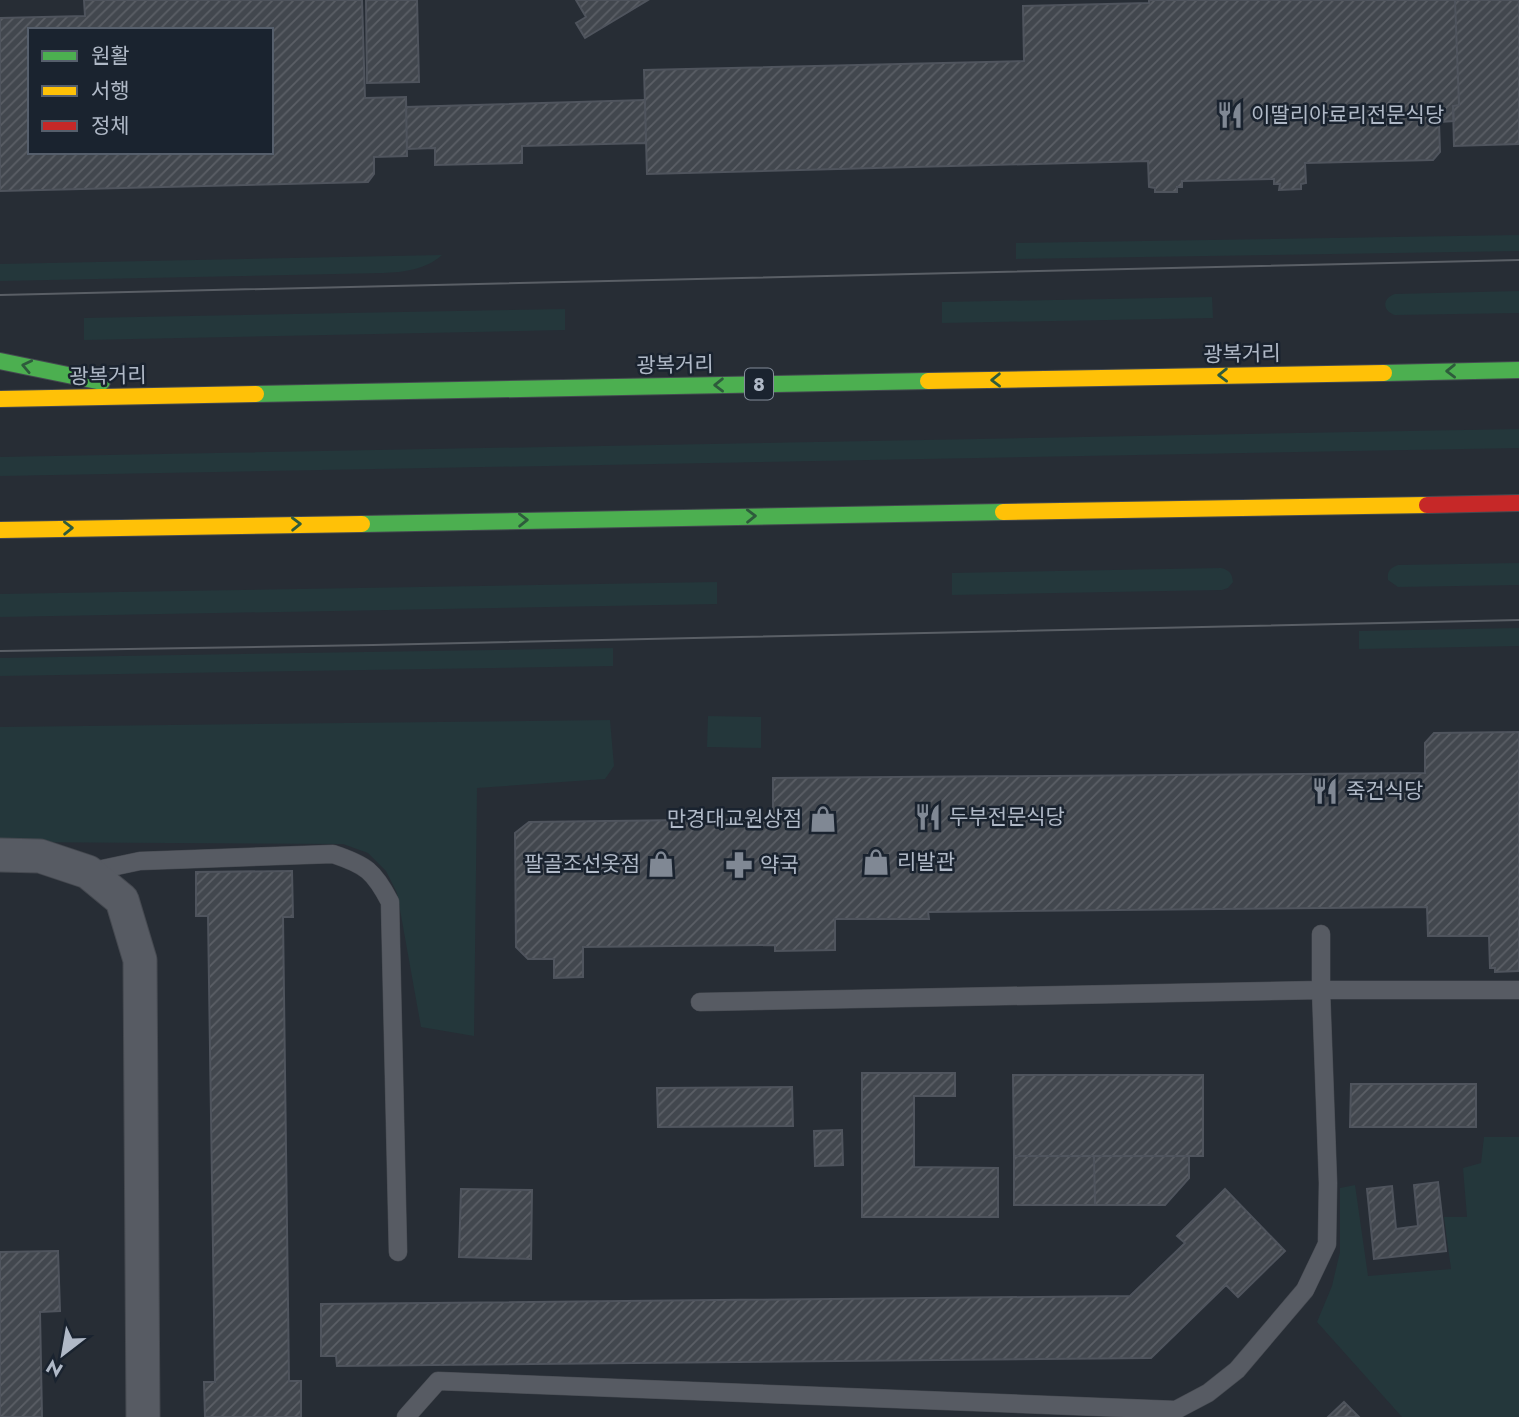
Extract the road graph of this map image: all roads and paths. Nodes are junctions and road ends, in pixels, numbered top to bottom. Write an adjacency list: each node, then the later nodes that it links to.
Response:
1 (0, 360): 3 (highway, one-way to 1)
2 (1519, 369): 3 (highway, 광복거리 / 8, one-way to 3)
3 (166, 396): 4 (highway, 광복거리 / 8)
4 (0, 399)
5 (1519, 503): 6 (highway, one-way to 5)
6 (0, 530)
7 (0, 855): 8 (street)
8 (88, 872): 13 (lane); 14 (street)
9 (1321, 934): 10 (lane)
10 (1321, 990): 11 (lane); 12 (lane); 15 (lane)
11 (1519, 990)
12 (700, 1002)
13 (398, 1252)
14 (143, 1417)
15 (407, 1417)

